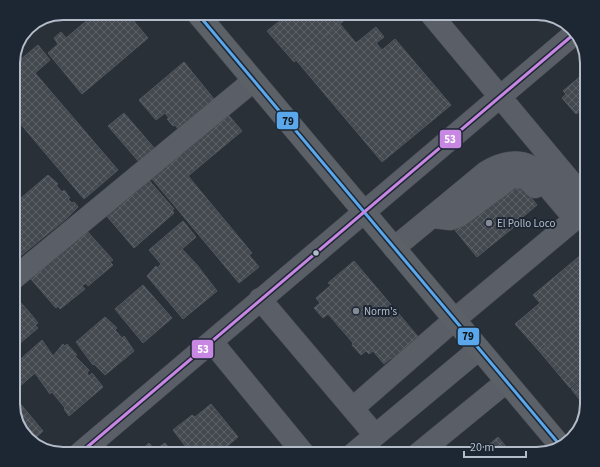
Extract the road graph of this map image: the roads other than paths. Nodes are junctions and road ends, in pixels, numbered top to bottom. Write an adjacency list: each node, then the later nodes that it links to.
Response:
1 (203, 20): 4 (main road)
2 (436, 20): 5 (street)
3 (571, 37): 5 (street)
4 (254, 81): 6 (main road); 9 (street)
5 (500, 97): 6 (street); 7 (street)
6 (363, 211): 8 (main road); 10 (street)
7 (579, 214): 8 (street); 11 (street)
8 (394, 248): 11 (main road)
9 (20, 273)
10 (260, 300): 12 (street); 15 (street)
11 (454, 320): 13 (main road); 15 (street)
12 (212, 342): 18 (street); 19 (street)
13 (479, 349): 14 (main road); 16 (street)
14 (506, 382): 17 (main road); 21 (street)
15 (353, 408): 16 (street)
16 (375, 435): 20 (street)
17 (554, 444)
18 (86, 447)
19 (298, 447)
20 (361, 447)
21 (427, 447)

